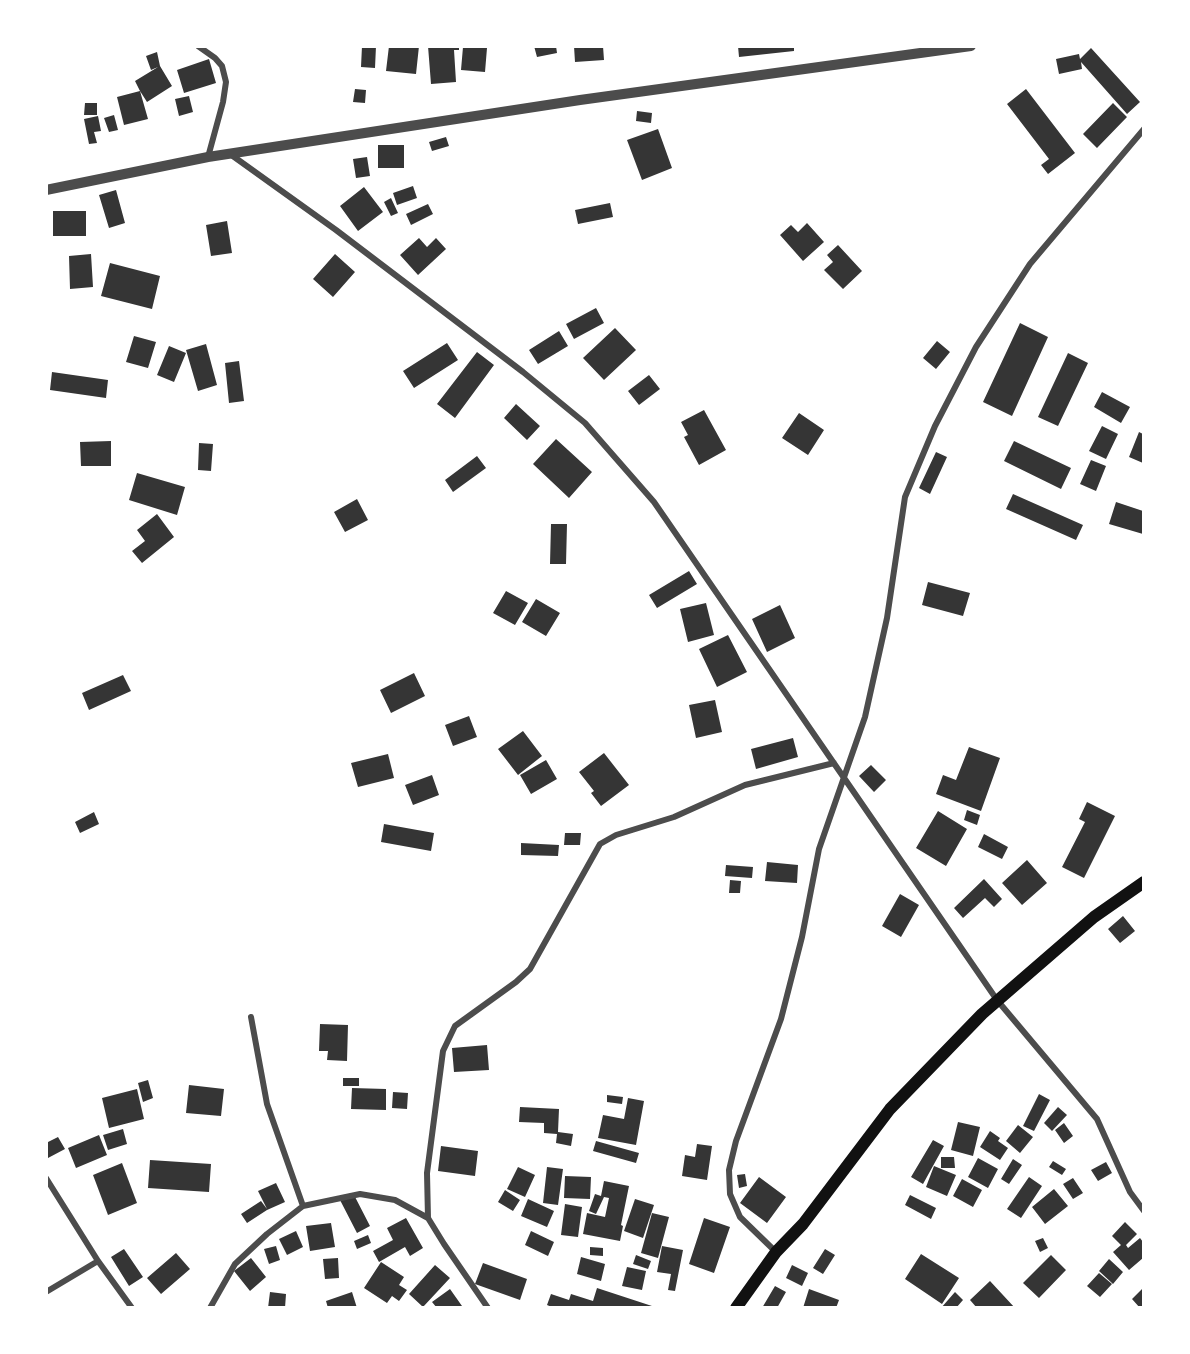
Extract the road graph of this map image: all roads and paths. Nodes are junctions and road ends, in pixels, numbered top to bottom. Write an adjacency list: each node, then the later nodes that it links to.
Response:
1 (198, 46): 5 (street)
2 (971, 46): 4 (street)
3 (1143, 129): 8 (street)
4 (230, 154): 5 (street); 7 (street)
5 (208, 158): 6 (street)
6 (46, 189)
7 (834, 763): 8 (street); 15 (street)
8 (844, 778): 10 (street); 16 (street)
9 (1143, 882): 10 (main road)
10 (997, 1000): 14 (street); 16 (main road)
11 (251, 1017): 13 (street)
12 (46, 1178): 17 (street)
13 (303, 1206): 15 (street); 20 (street)
14 (1143, 1211)
15 (428, 1218): 21 (street)
16 (776, 1252): 22 (main road)
17 (98, 1261): 18 (street); 19 (street)
18 (46, 1292)
19 (132, 1308)
20 (210, 1308)
21 (488, 1308)
22 (736, 1308)

